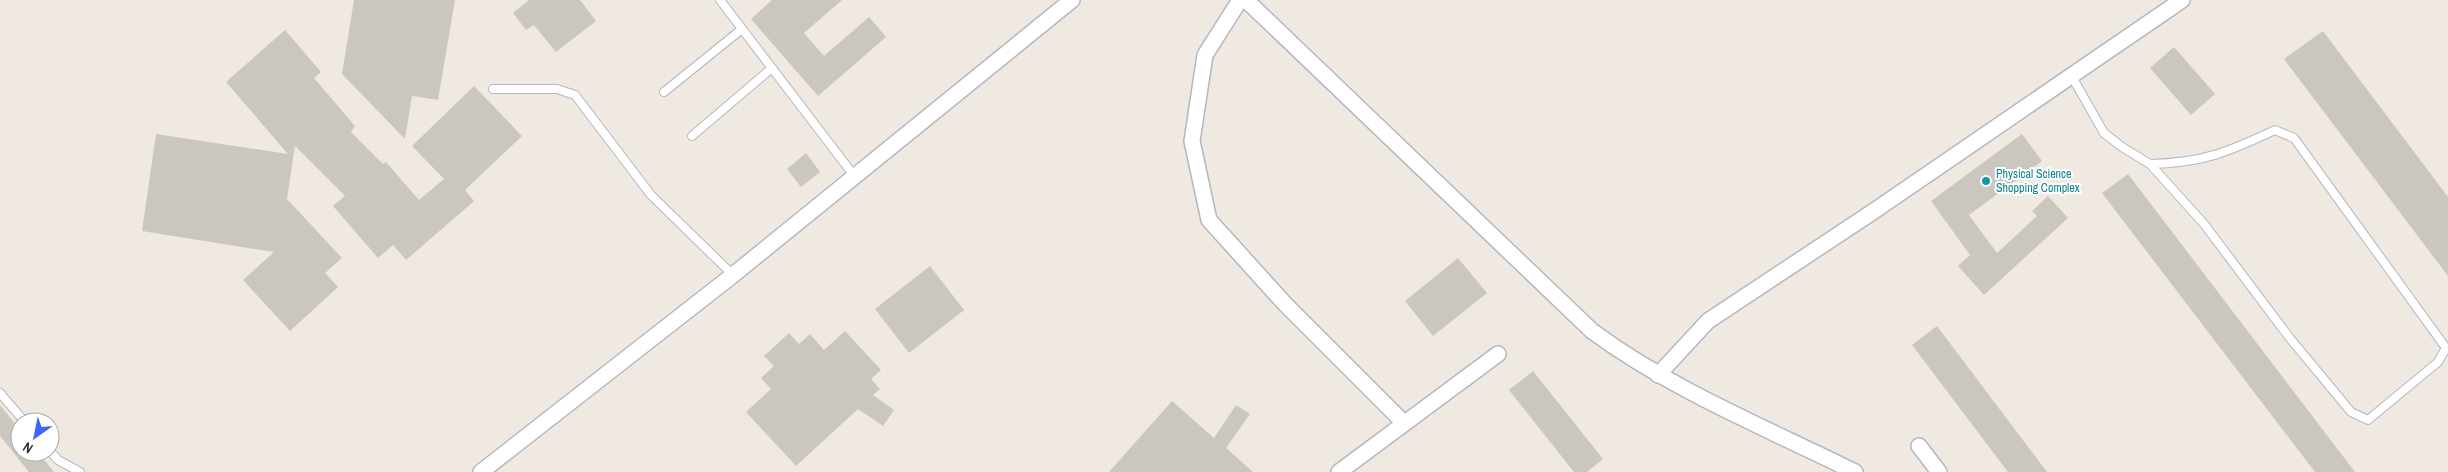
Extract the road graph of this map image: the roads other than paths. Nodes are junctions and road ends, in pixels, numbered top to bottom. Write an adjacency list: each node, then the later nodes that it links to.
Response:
1 (720, 0): 6 (lane)
2 (1072, 0): 13 (street)
3 (1240, 0): 19 (street)
4 (1246, 0): 16 (street)
5 (2182, 0): 8 (street)
6 (742, 29): 7 (lane); 10 (lane)
7 (772, 68): 11 (lane); 13 (lane)
8 (2071, 74): 12 (lane); 16 (street)
9 (493, 89): 14 (lane)
10 (664, 92)
11 (692, 136)
12 (2150, 164): 12 (lane)
13 (855, 177): 14 (street)
14 (733, 275): 23 (street)
15 (1498, 354): 19 (street)
16 (1658, 374): 25 (street)
17 (0, 393): 18 (lane)
18 (16, 412)
19 (1403, 422): 24 (street)
20 (1920, 446): 26 (street)
21 (60, 461): 22 (lane)
22 (80, 472)
23 (481, 472)
24 (1339, 472)
25 (1855, 472)
26 (1939, 472)

